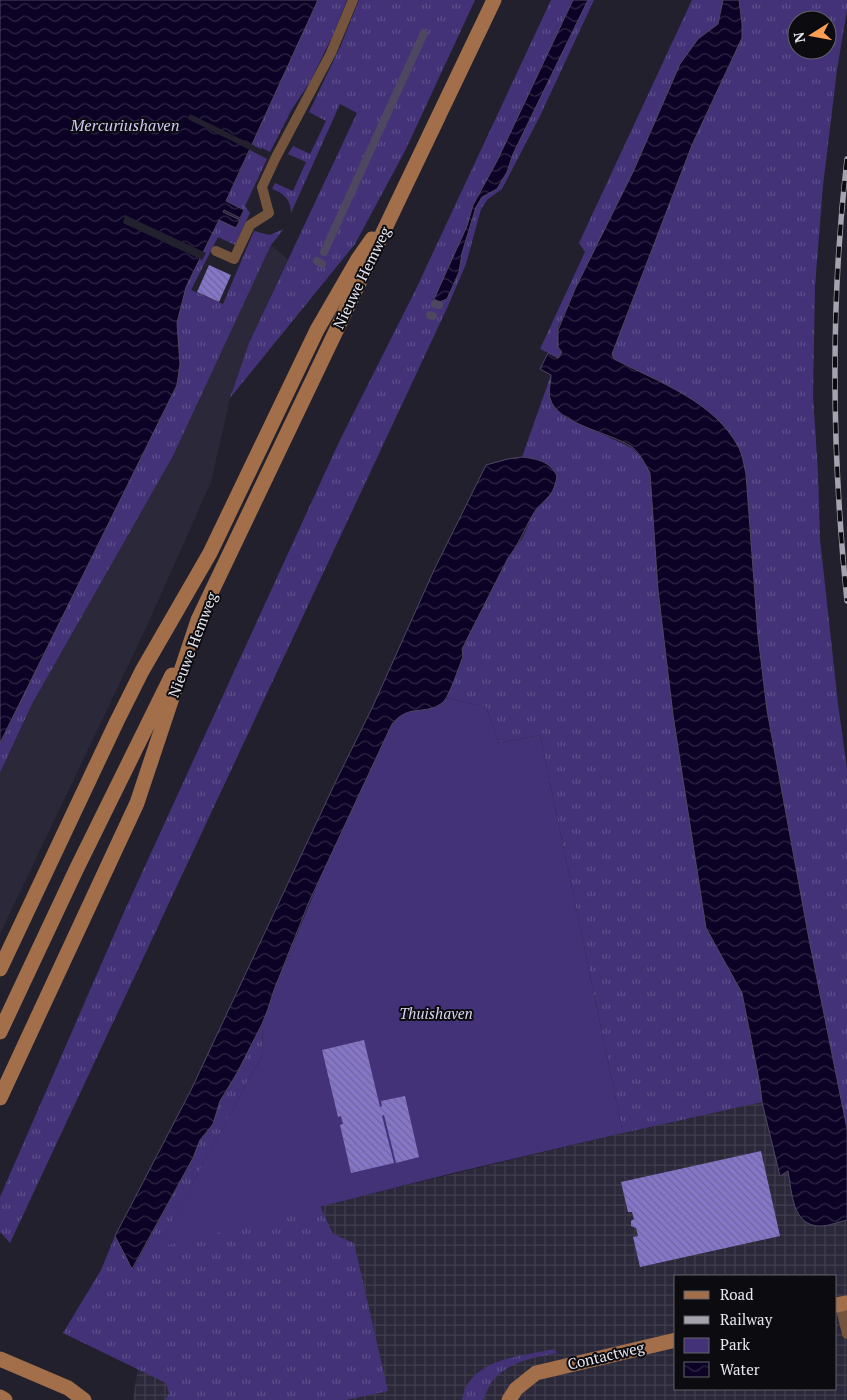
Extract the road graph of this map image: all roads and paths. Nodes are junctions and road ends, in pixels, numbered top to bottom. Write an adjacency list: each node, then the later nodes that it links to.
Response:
1 (353, 0): 4 (lane)
2 (494, 0): 3 (main road, Nieuwe Hemweg)
3 (400, 198): 5 (main road, Nieuwe Hemweg); 6 (main road, Nieuwe Hemweg)
4 (216, 251)
5 (198, 620): 7 (main road); 8 (main road, Nieuwe Hemweg)
6 (0, 969)
7 (0, 1032)
8 (0, 1098)
9 (841, 1304): 10 (lane)
10 (847, 1334)
11 (674, 1340): 16 (main road, Contactweg)
12 (0, 1359): 15 (main road)
13 (0, 1397): 14 (main road)
14 (6, 1400)
15 (84, 1400)
16 (509, 1400)

